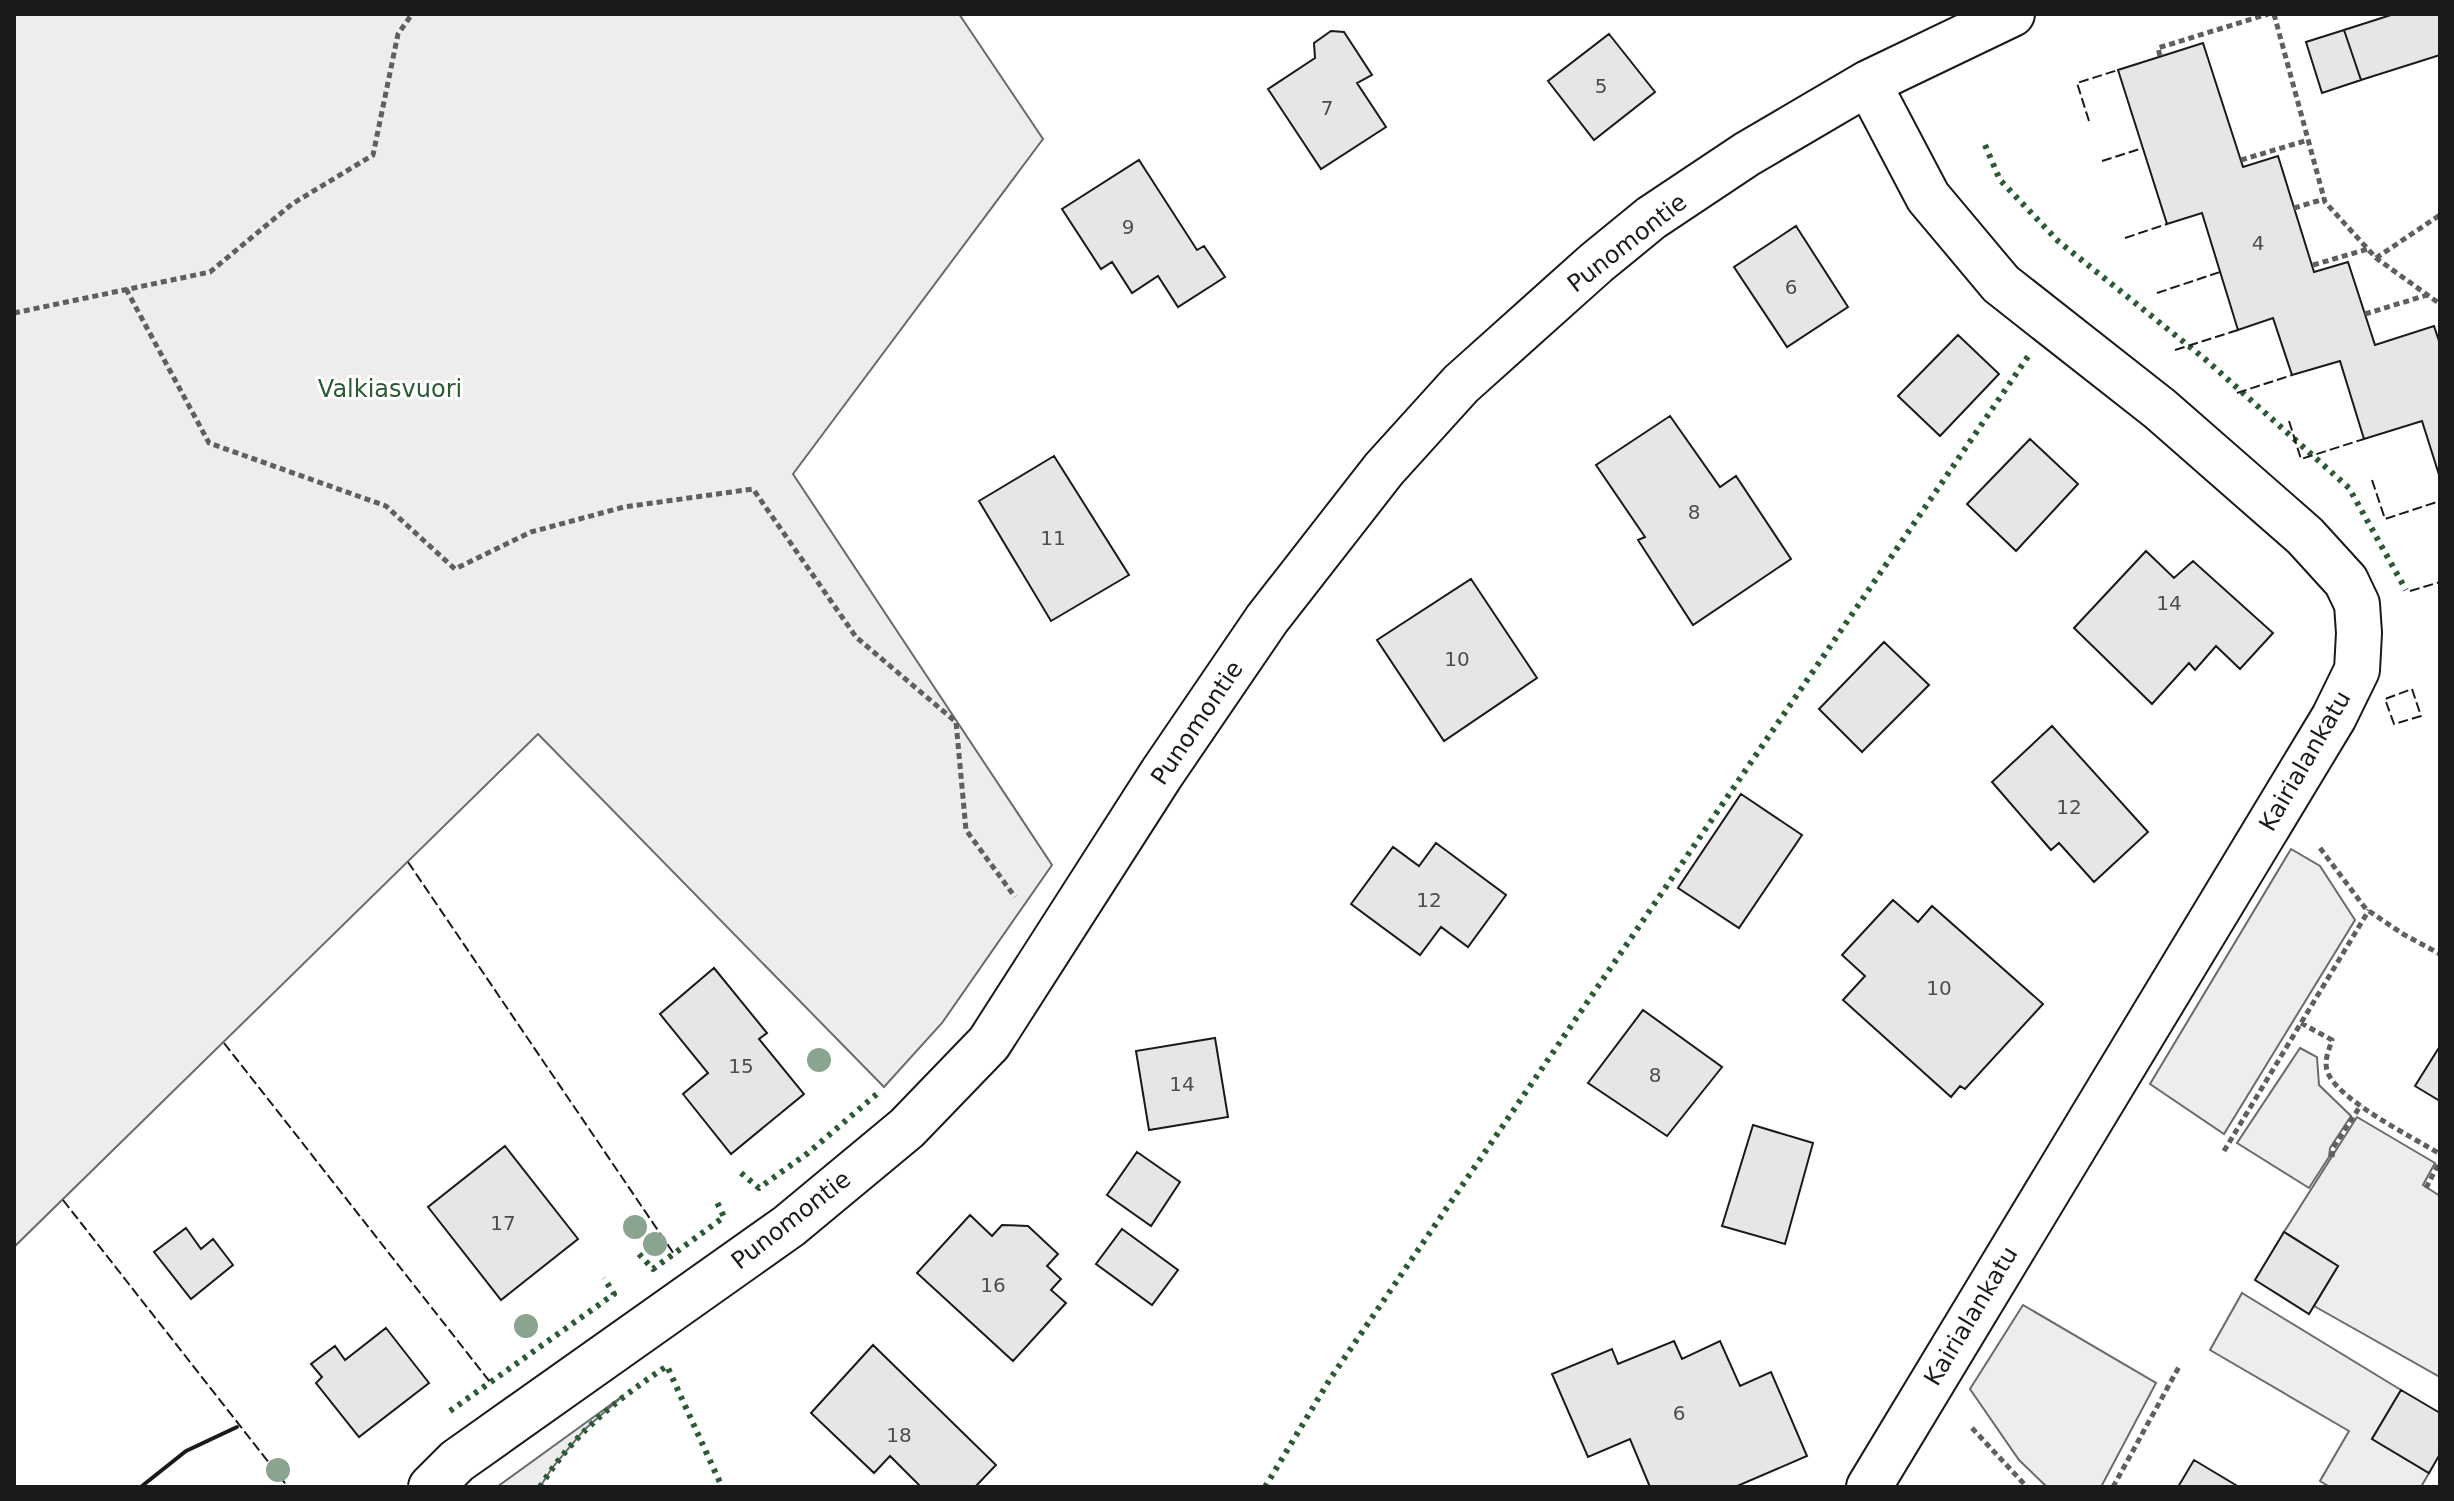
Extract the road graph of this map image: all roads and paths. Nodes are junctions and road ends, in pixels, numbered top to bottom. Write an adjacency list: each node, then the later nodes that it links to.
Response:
1 (412, 14): 14 (path)
2 (2012, 14): 5 (street, Punomontie)
3 (2271, 14): 4 (path); 6 (path)
4 (2160, 56)
5 (1868, 83): 19 (street, Kairialankatu); 32 (street, Punomontie)
6 (2308, 140): 7 (path); 8 (path)
7 (2241, 160)
8 (2324, 199): 9 (path); 11 (path)
9 (2294, 208)
10 (2440, 215): 12 (path)
11 (2368, 249): 12 (path); 13 (path)
12 (2376, 258): 15 (path)
13 (2313, 265)
14 (126, 289): 17 (path); 20 (path)
15 (2427, 295): 16 (path); 18 (path)
16 (2440, 304)
17 (14, 313)
18 (2365, 314)
19 (2284, 798): 21 (path); 31 (street, Kairialankatu)
20 (1019, 904)
21 (2369, 910): 22 (path); 23 (path)
22 (2440, 954)
23 (2301, 1023): 24 (path); 25 (path)
24 (2361, 1105): 26 (path); 27 (path)
25 (2224, 1151)
26 (2440, 1154)
27 (2332, 1157)
28 (2440, 1161): 29 (path)
29 (2426, 1188)
30 (2180, 1365): 35 (path)
31 (1931, 1384): 33 (street, Kairialankatu); 34 (path)
32 (431, 1487)
33 (1869, 1487)
34 (2027, 1487)
35 (2113, 1487)

